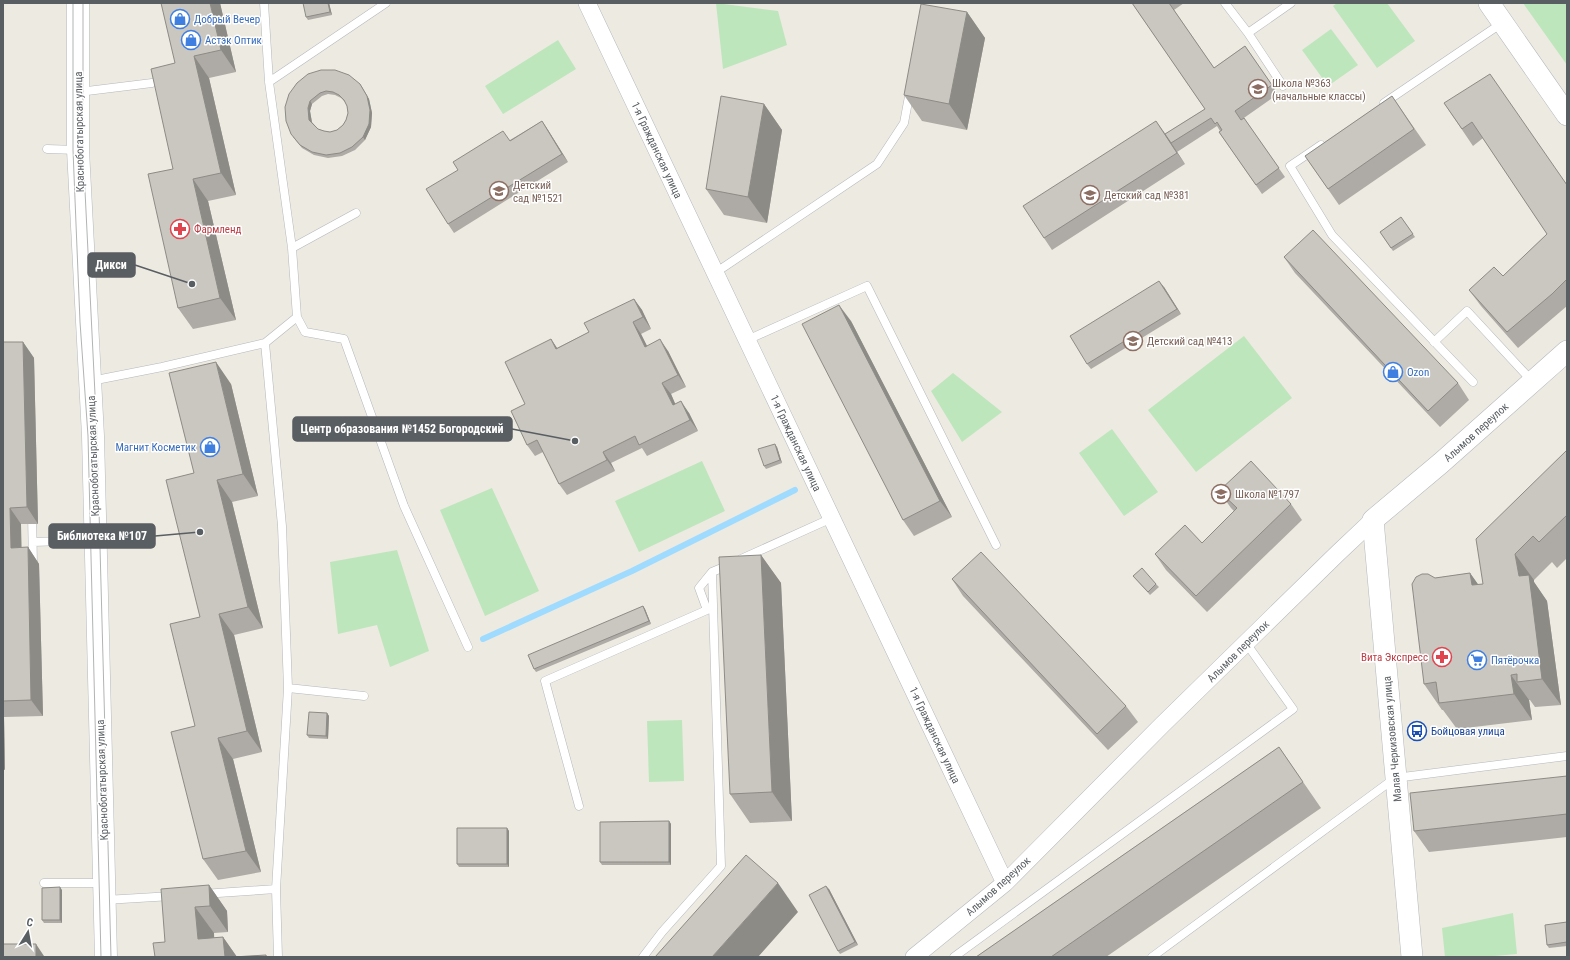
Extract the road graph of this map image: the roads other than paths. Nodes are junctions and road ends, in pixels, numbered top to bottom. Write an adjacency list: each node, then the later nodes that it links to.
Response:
1 (78, 3): 14 (main road, Краснобогатырская улица)
2 (264, 3): 11 (lane)
3 (386, 3): 11 (lane)
4 (586, 3): 22 (street, 1-я Гражданская улица)
5 (1225, 3): 9 (lane)
6 (1291, 3): 9 (lane)
7 (1489, 3): 8 (street)
8 (1503, 22): 15 (lane); 16 (street)
9 (1248, 33): 13 (lane)
10 (912, 80): 22 (lane)
11 (269, 82): 21 (lane)
12 (152, 83): 14 (lane)
13 (1283, 86)
14 (78, 92): 19 (main road, Краснобогатырская улица)
15 (1379, 106)
16 (1567, 115)
17 (1328, 140): 25 (lane)
18 (47, 149): 19 (lane)
19 (78, 150): 28 (main road, Краснобогатырская улица)
20 (356, 213): 21 (lane)
21 (292, 248): 23 (lane)
22 (715, 273): 24 (street, 1-я Гражданская улица)
23 (297, 317): 26 (lane); 40 (lane)
24 (747, 340): 32 (street, 1-я Гражданская улица); 36 (lane)
25 (1434, 342): 29 (lane); 30 (lane)
26 (265, 343): 28 (lane); 41 (lane)
27 (1567, 350): 29 (street, Алымов переулок)
28 (90, 381): 34 (main road, Краснобогатырская улица)
29 (1532, 381): 33 (street, Алымов переулок)
30 (1473, 382)
31 (32, 503): 35 (lane)
32 (832, 518): 37 (lane); 47 (street, 1-я Гражданская улица)
33 (1373, 520): 39 (street, Алымов переулок); 44 (street, Малая Черкизовская улица)
34 (95, 540): 35 (lane); 49 (main road, Краснобогатырская улица)
35 (33, 542): 38 (lane)
36 (996, 546)
37 (712, 572): 45 (lane); 52 (lane)
38 (34, 576)
39 (1246, 643): 47 (street, Алымов переулок); 54 (lane)
40 (468, 646)
41 (288, 688): 42 (lane); 48 (lane)
42 (364, 696)
43 (1567, 756): 44 (lane)
44 (1395, 778): 55 (lane); 56 (street, Малая Черкизовская улица)
45 (579, 806)
46 (44, 883): 49 (lane)
47 (1005, 883): 53 (street, Алымов переулок)
48 (276, 889): 49 (lane); 51 (lane)
49 (105, 892): 50 (main road, Краснобогатырская улица)
50 (106, 957)
51 (278, 957)
52 (643, 957)
53 (914, 957)
54 (954, 957)
55 (1152, 957)
56 (1412, 957)

